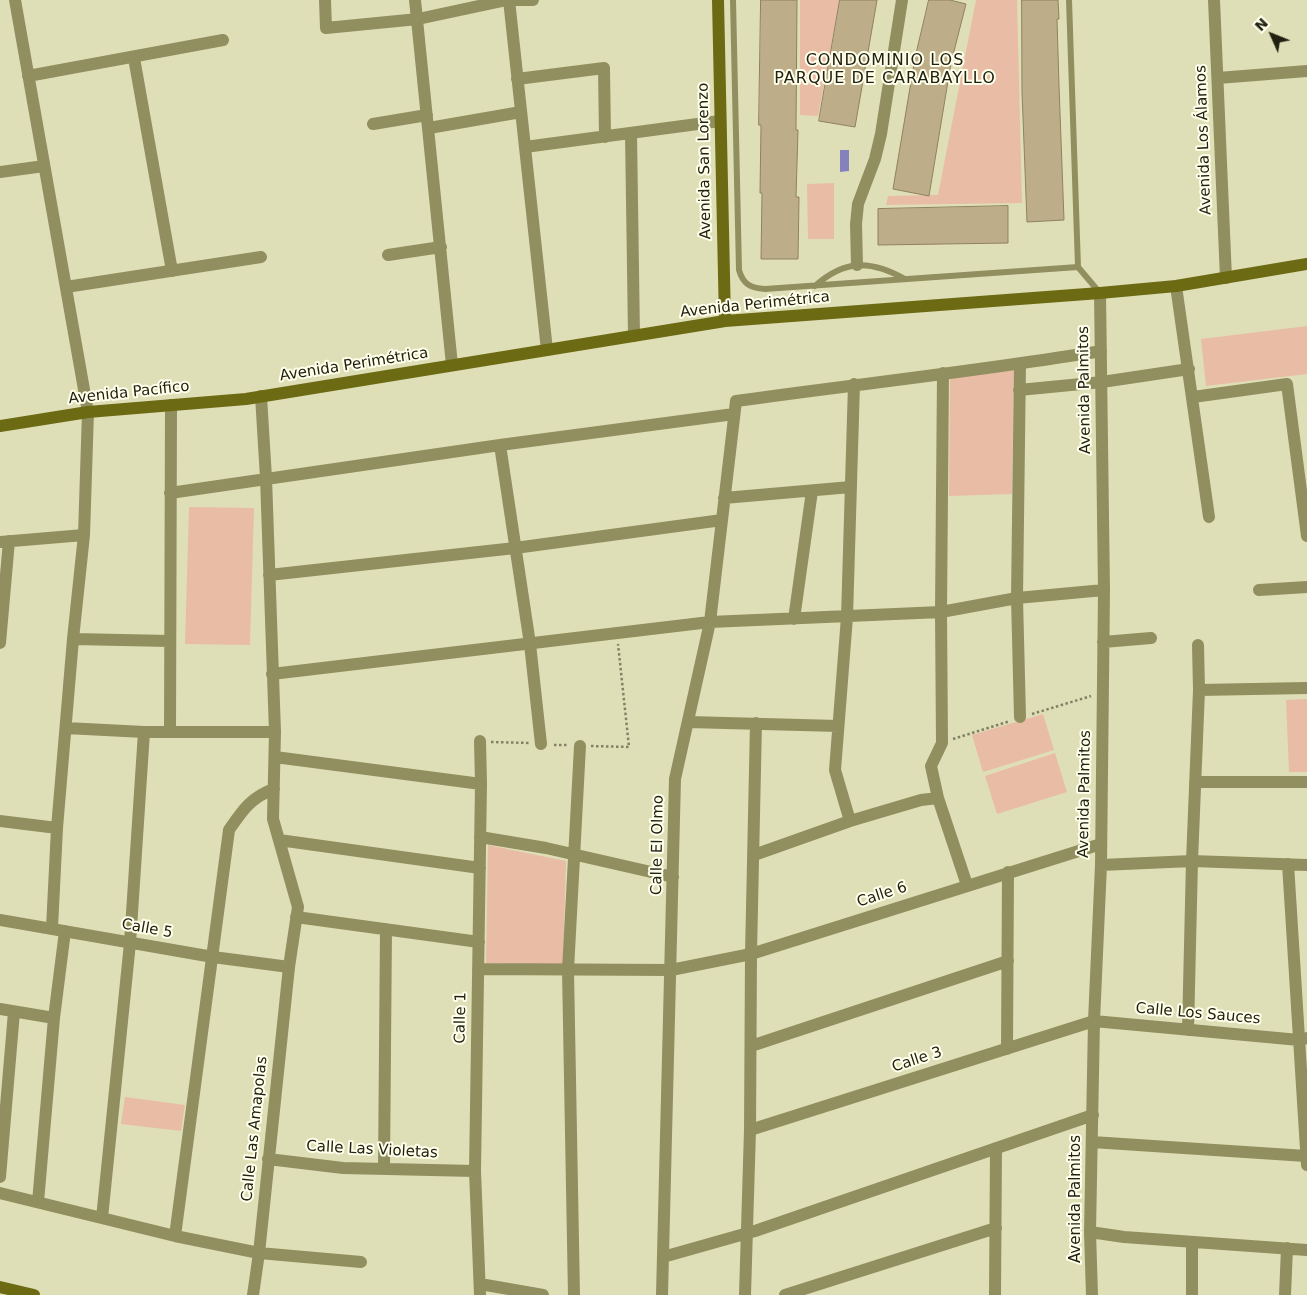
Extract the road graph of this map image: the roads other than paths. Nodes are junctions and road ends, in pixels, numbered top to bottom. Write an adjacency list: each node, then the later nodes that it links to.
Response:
1 (15, 0): 16 (street)
2 (325, 0): 12 (street)
3 (415, 0): 12 (street)
4 (513, 0): 5 (street)
5 (533, 0)
6 (718, 0): 21 (street, Avenida San Lorenzo)
7 (734, 0): 38 (lane)
8 (902, 0): 33 (street)
9 (1069, 0): 34 (lane)
10 (1214, 0): 17 (street, Avenida Los Álamos)
11 (501, 1): 12 (street); 18 (street)
12 (418, 19): 20 (street)
13 (223, 40): 14 (street)
14 (134, 58): 16 (street); 35 (street)
15 (1307, 71): 17 (street)
16 (28, 76): 27 (street)
17 (1218, 78): 36 (street, Avenida Los Álamos)
18 (517, 80): 19 (street); 25 (street)
19 (521, 112): 23 (street); 26 (street)
20 (427, 115): 22 (street); 23 (street)
21 (720, 121): 24 (street); 42 (street, Avenida San Lorenzo)
22 (374, 124)
23 (428, 128): 29 (street)
24 (631, 133): 25 (street); 43 (street)
25 (605, 137): 26 (street)
26 (525, 147): 44 (street)
27 (44, 166): 28 (street); 40 (street)
28 (0, 172)
29 (440, 247): 30 (street); 47 (street)
30 (388, 255)
31 (261, 257): 35 (street)
32 (1307, 264): 36 (street, Avenida Perimétrica)
33 (857, 265): 37 (lane); 38 (lane)
34 (1078, 267): 37 (lane); 41 (lane)
35 (172, 271): 40 (street)
36 (1226, 278): 39 (street, Avenida Perimétrica)
37 (906, 279): 38 (lane)
38 (815, 286)
39 (1176, 286): 41 (street, Avenida Perimétrica); 48 (street)
40 (66, 287): 56 (street)
41 (1100, 294): 42 (street, Avenida Perimétrica); 45 (street, Avenida Palmitos)
42 (725, 321): 43 (street, Avenida Perimétrica)
43 (634, 336): 44 (street, Avenida Perimétrica)
44 (547, 350): 47 (street, Avenida Perimétrica)
45 (1101, 351): 46 (street); 50 (street, Avenida Palmitos)
46 (1020, 364): 49 (street); 52 (street)
47 (452, 365): 53 (street, Avenida Perimétrica)
48 (1189, 369): 50 (street); 54 (street)
49 (943, 373): 51 (street); 77 (street)
50 (1102, 382): 52 (street); 74 (street, Avenida Palmitos)
51 (854, 384): 57 (street, Calle El Olmo); 62 (street)
52 (1020, 390): 76 (street)
53 (261, 396): 55 (street, Avenida Pacífico); 61 (street, Calle Las Amapolas)
54 (1193, 396): 66 (street); 69 (street)
55 (170, 405): 56 (street, Avenida Pacífico); 64 (street)
56 (88, 412): 59 (street, Avenida Pacífico); 68 (street)
57 (734, 414): 60 (street); 65 (street, Calle El Olmo)
58 (0, 422): 59 (street)
59 (0, 426)
60 (500, 445): 61 (street); 71 (street)
61 (266, 478): 64 (street); 72 (street, Calle Las Amapolas)
62 (851, 487): 63 (street); 78 (street)
63 (812, 491): 65 (street); 79 (street)
64 (170, 493): 83 (street)
65 (724, 498): 67 (street, Calle El Olmo)
66 (1209, 517)
67 (722, 520): 71 (street); 80 (street, Calle El Olmo)
68 (84, 535): 70 (street); 82 (street)
69 (1307, 536)
70 (4, 541): 85 (street)
71 (515, 548): 72 (street); 86 (street)
72 (269, 576): 88 (street, Calle Las Amapolas)
73 (1307, 587): 75 (street)
74 (1104, 590): 76 (street); 84 (street, Avenida Palmitos)
75 (1259, 590)
76 (1017, 598): 77 (street); 91 (street)
77 (941, 612): 78 (street); 107 (street)
78 (847, 616): 79 (street); 94 (street)
79 (794, 619): 80 (street)
80 (710, 622): 86 (street); 92 (street, Calle El Olmo)
81 (1151, 638): 84 (street)
82 (73, 639): 83 (street); 95 (street)
83 (170, 641): 97 (street)
84 (1103, 642): 113 (street, Avenida Palmitos)
85 (0, 643)
86 (530, 644): 88 (street); 100 (street)
87 (1198, 645): 90 (street)
88 (272, 674): 98 (street, Calle Las Amapolas)
89 (1307, 688): 90 (street)
90 (1199, 690): 103 (street)
91 (1020, 717)
92 (688, 722): 93 (street); 122 (street, Calle El Olmo)
93 (756, 723): 94 (street); 115 (street)
94 (838, 726): 109 (street)
95 (66, 728): 96 (street); 110 (street)
96 (144, 732): 97 (street); 130 (street)
97 (170, 732): 98 (street)
98 (276, 732): 102 (street, Calle Las Amapolas)
99 (480, 741): 105 (street, Calle 1)
100 (540, 744)
101 (580, 746): 114 (street)
102 (275, 757): 105 (street); 106 (street, Calle Las Amapolas)
103 (1195, 782): 104 (street); 116 (street)
104 (1307, 782)
105 (481, 784): 111 (street, Calle 1)
106 (274, 790): 112 (street, Calle Las Amapolas); 132 (street)
107 (938, 798): 109 (street); 123 (street)
108 (0, 821): 110 (street)
109 (850, 821): 115 (street)
110 (57, 828): 126 (street)
111 (480, 837): 114 (street); 120 (street, Calle 1)
112 (279, 840): 120 (street); 124 (street, Calle Las Amapolas)
113 (1101, 844): 118 (street, Avenida Palmitos); 121 (street, Calle 6)
114 (574, 854): 122 (street); 136 (street)
115 (754, 856): 131 (street)
116 (1192, 861): 117 (street); 118 (street); 142 (street)
117 (1288, 864): 119 (street); 143 (street)
118 (1101, 865): 141 (street, Avenida Palmitos)
119 (1307, 865)
120 (480, 868): 129 (street, Calle 1)
121 (1008, 872): 123 (street, Calle 6); 133 (street)
122 (673, 877): 137 (street, Calle El Olmo)
123 (967, 886): 131 (street, Calle 6)
124 (296, 917): 127 (street); 134 (street, Calle Las Amapolas)
125 (0, 920): 126 (street, Calle 5)
126 (52, 928): 128 (street, Calle 5)
127 (386, 929): 129 (street); 153 (street)
128 (65, 931): 130 (street, Calle 5); 140 (street)
129 (478, 942): 135 (street, Calle 1)
130 (130, 943): 132 (street, Calle 5); 158 (street)
131 (751, 954): 137 (street, Calle 6); 144 (street)
132 (213, 957): 134 (street, Calle 5); 162 (street)
133 (1008, 961): 144 (street); 145 (street)
134 (289, 967): 151 (street, Calle Las Amapolas)
135 (478, 969): 136 (street, Calle 6); 154 (street, Calle 1)
136 (568, 970): 137 (street, Calle 6); 174 (street)
137 (671, 970): 167 (street, Calle El Olmo)
138 (0, 1009): 139 (street)
139 (14, 1012): 140 (street); 155 (street)
140 (54, 1018): 157 (street)
141 (1094, 1021): 142 (street, Calle Los Sauces); 145 (street, Calle 3); 146 (street, Avenida Palmitos)
142 (1188, 1030): 143 (street, Calle Los Sauces)
143 (1303, 1039): 150 (street)
144 (751, 1046): 147 (street)
145 (1007, 1048): 147 (street, Calle 3)
146 (1093, 1115): 148 (street, Avenida Palmitos); 149 (street)
147 (750, 1130): 161 (street)
148 (1092, 1142): 150 (street); 160 (street, Avenida Palmitos)
149 (996, 1148): 159 (street); 161 (street)
150 (1306, 1156): 152 (street)
151 (268, 1159): 153 (street, Calle Las Violetas); 166 (street, Calle Las Amapolas)
152 (1307, 1165)
153 (384, 1169): 154 (street, Calle Las Violetas)
154 (475, 1171): 170 (street, Calle 1)
155 (0, 1177)
156 (0, 1193): 157 (street)
157 (38, 1202): 158 (street)
158 (102, 1218): 162 (street)
159 (996, 1228): 177 (street); 178 (street)
160 (1090, 1232): 163 (street); 179 (street, Avenida Palmitos)
161 (747, 1233): 167 (street); 176 (street)
162 (175, 1236): 166 (street)
163 (1192, 1242): 164 (street); 180 (street)
164 (1287, 1248): 165 (street); 181 (street)
165 (1307, 1250)
166 (259, 1253): 168 (street); 172 (street, Calle Las Amapolas)
167 (663, 1257): 175 (street, Calle El Olmo)
168 (361, 1262)
169 (0, 1287): 171 (street)
170 (480, 1290): 173 (street)
171 (34, 1295)
172 (253, 1295)
173 (543, 1295)
174 (574, 1295)
175 (662, 1295)
176 (744, 1295)
177 (784, 1295)
178 (995, 1295)
179 (1092, 1295)
180 (1192, 1295)
181 (1285, 1295)

